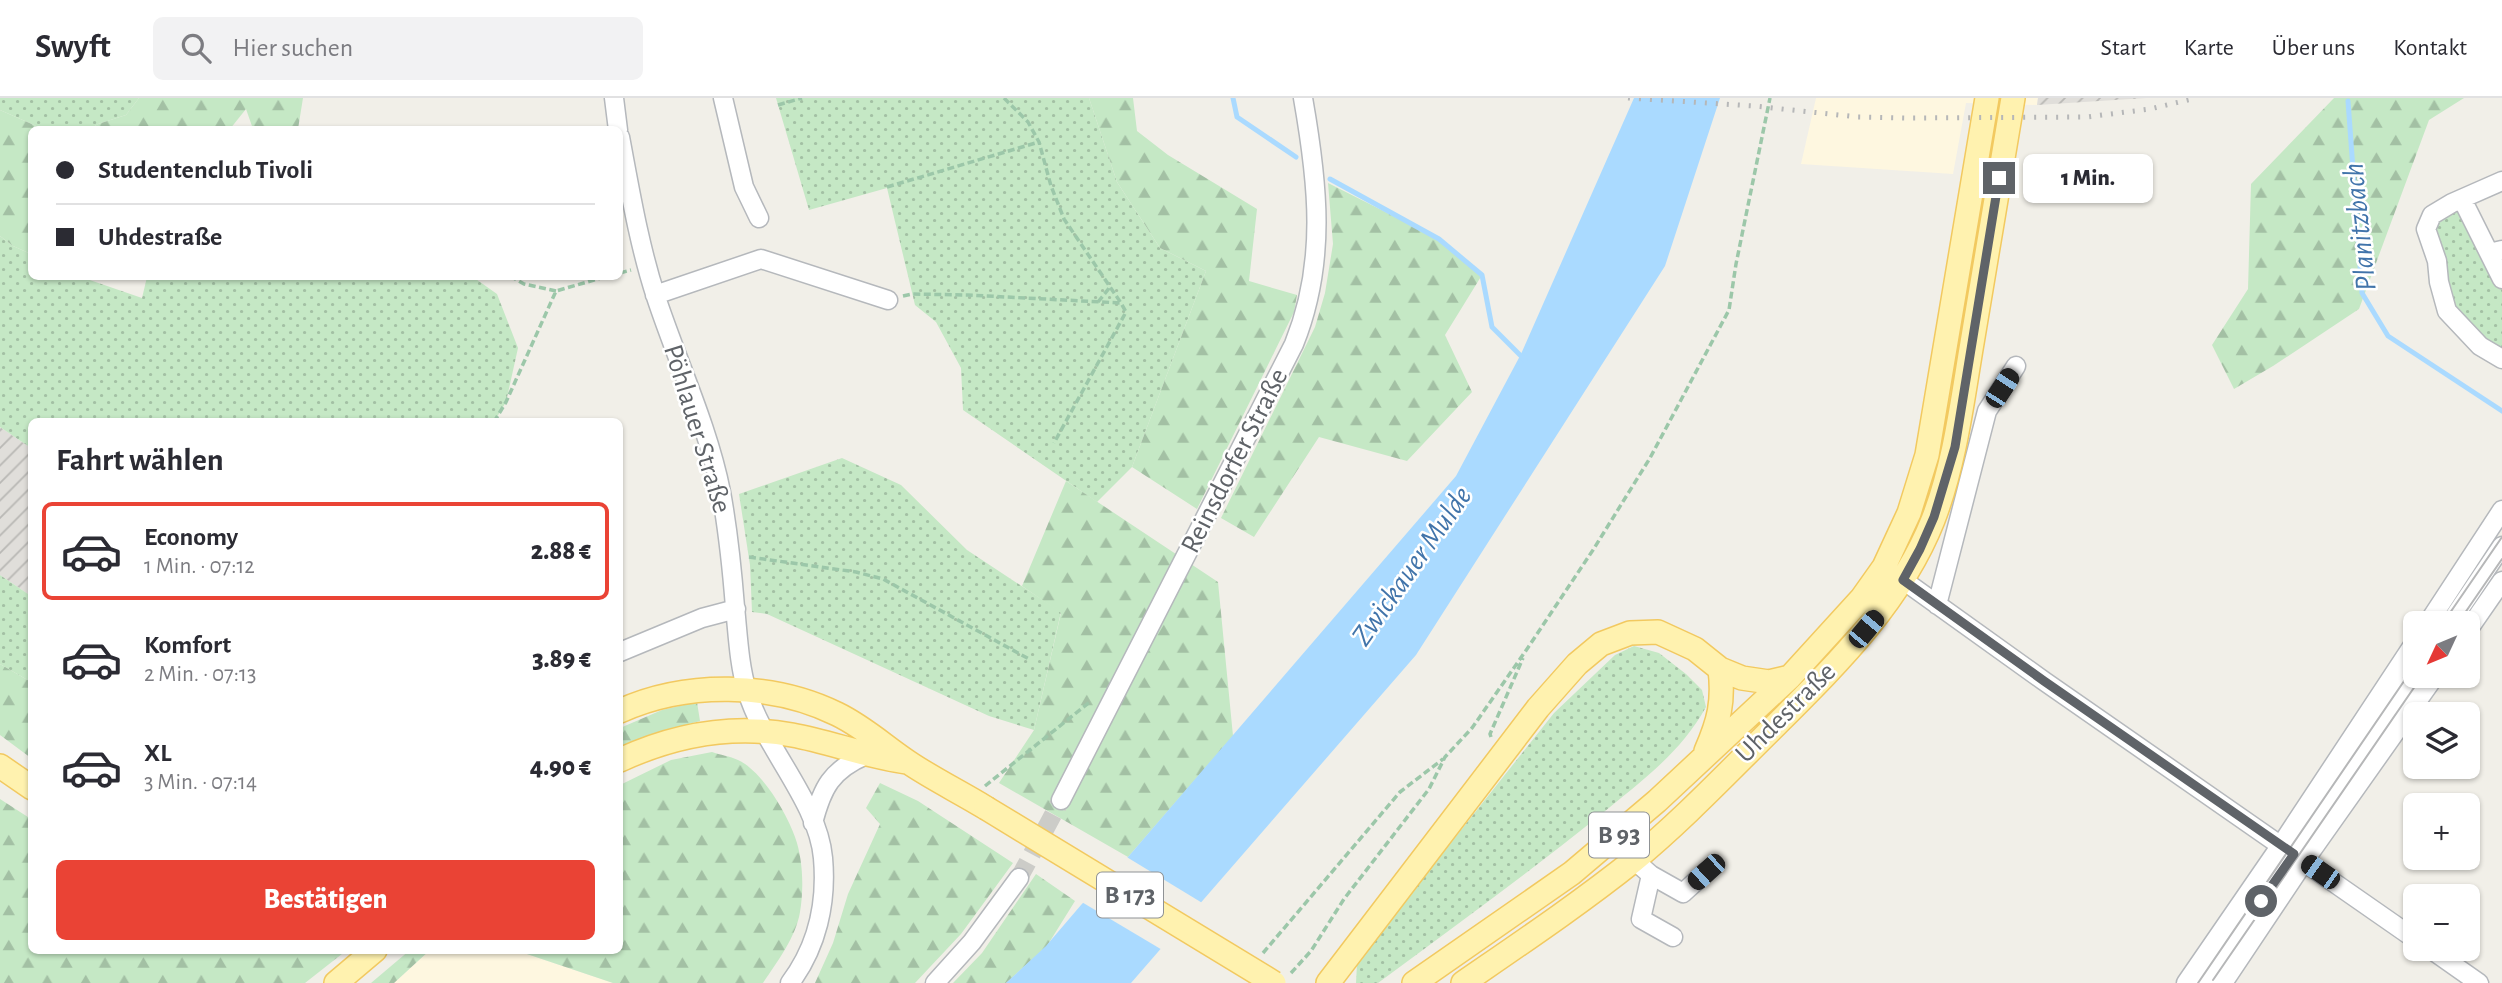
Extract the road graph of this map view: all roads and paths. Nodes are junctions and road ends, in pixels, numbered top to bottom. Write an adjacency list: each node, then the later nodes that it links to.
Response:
1 (614, 98): 10 (street)
2 (723, 98): 16 (street)
3 (802, 98): 9 (path)
4 (1004, 98): 11 (path)
5 (1303, 98): 61 (street, Reinsdorfer Straße)
6 (1770, 98): 41 (path)
7 (1987, 98): 46 (main road, Uhdestraße / B 93)
8 (2013, 98): 34 (main road, Uhdestraße / B 93)
9 (778, 105)
10 (618, 126)
11 (1039, 142): 14 (path); 21 (path)
12 (623, 154): 23 (street, Pöhlauer Straße)
13 (2502, 181): 15 (street)
14 (887, 187)
15 (2462, 199): 17 (street); 27 (street)
16 (759, 218)
17 (2496, 252): 18 (street)
18 (2502, 279)
19 (517, 280): 22 (path)
20 (594, 280): 22 (path)
21 (1110, 286): 25 (path); 26 (path)
22 (556, 291): 29 (path)
23 (655, 295): 24 (street); 33 (street, Pöhlauer Straße)
24 (888, 300): 25 (path)
25 (1098, 302): 26 (path)
26 (1121, 303): 30 (path)
27 (2502, 359)
28 (2016, 366): 36 (street)
29 (496, 418)
30 (1054, 443)
31 (2502, 510): 38 (street)
32 (2502, 547): 39 (street)
33 (730, 554): 37 (street, Pöhlauer Straße); 43 (path)
34 (1903, 580): 36 (street); 65 (main road, Uhdestraße / B 93)
35 (2502, 581): 40 (street)
36 (1937, 605): 64 (street)
37 (736, 609): 42 (street); 49 (street, Pöhlauer Straße)
38 (2436, 611)
39 (2458, 611)
40 (2480, 613)
41 (1527, 649): 54 (path); 57 (path)
42 (623, 651)
43 (1029, 659)
44 (2403, 663): 64 (street)
45 (1720, 669): 46 (main road); 56 (main road); 57 (main road)
46 (1790, 677): 56 (main road, Uhdestraße / B 93)
47 (2406, 688): 64 (street)
48 (2425, 688): 64 (street)
49 (747, 689): 51 (main road, B 173); 52 (street, Pöhlauer Straße); 58 (main road, B 173)
50 (1096, 696): 62 (path)
51 (623, 710)
52 (763, 732): 53 (main road, B 173); 55 (main road, B 173); 63 (street)
53 (866, 755): 58 (main road, B 173); 63 (street)
54 (1445, 757): 71 (path); 73 (path)
55 (623, 759)
56 (1703, 759): 78 (main road, Uhdestraße / B 93)
57 (1498, 760): 77 (main road)
58 (907, 762): 62 (main road, B 173)
59 (0, 766): 60 (main road)
60 (28, 786)
61 (1061, 800)
62 (978, 803): 73 (main road, B 173, bridge)
63 (813, 823): 75 (street)
64 (2293, 854): 68 (street); 80 (street); 81 (street); 82 (street)
65 (1642, 867): 66 (street); 69 (street); 79 (main road, Uhdestraße / B 93)
66 (1706, 872)
67 (1019, 878): 76 (street)
68 (2403, 931)
69 (1673, 937)
70 (370, 954): 74 (main road)
71 (1260, 957)
72 (2448, 961): 83 (street)
73 (1282, 979)
74 (336, 983)
75 (790, 983)
76 (934, 983)
77 (1328, 983)
78 (1414, 983)
79 (1463, 983)
80 (2186, 983)
81 (2204, 983)
82 (2223, 983)
83 (2479, 983)

